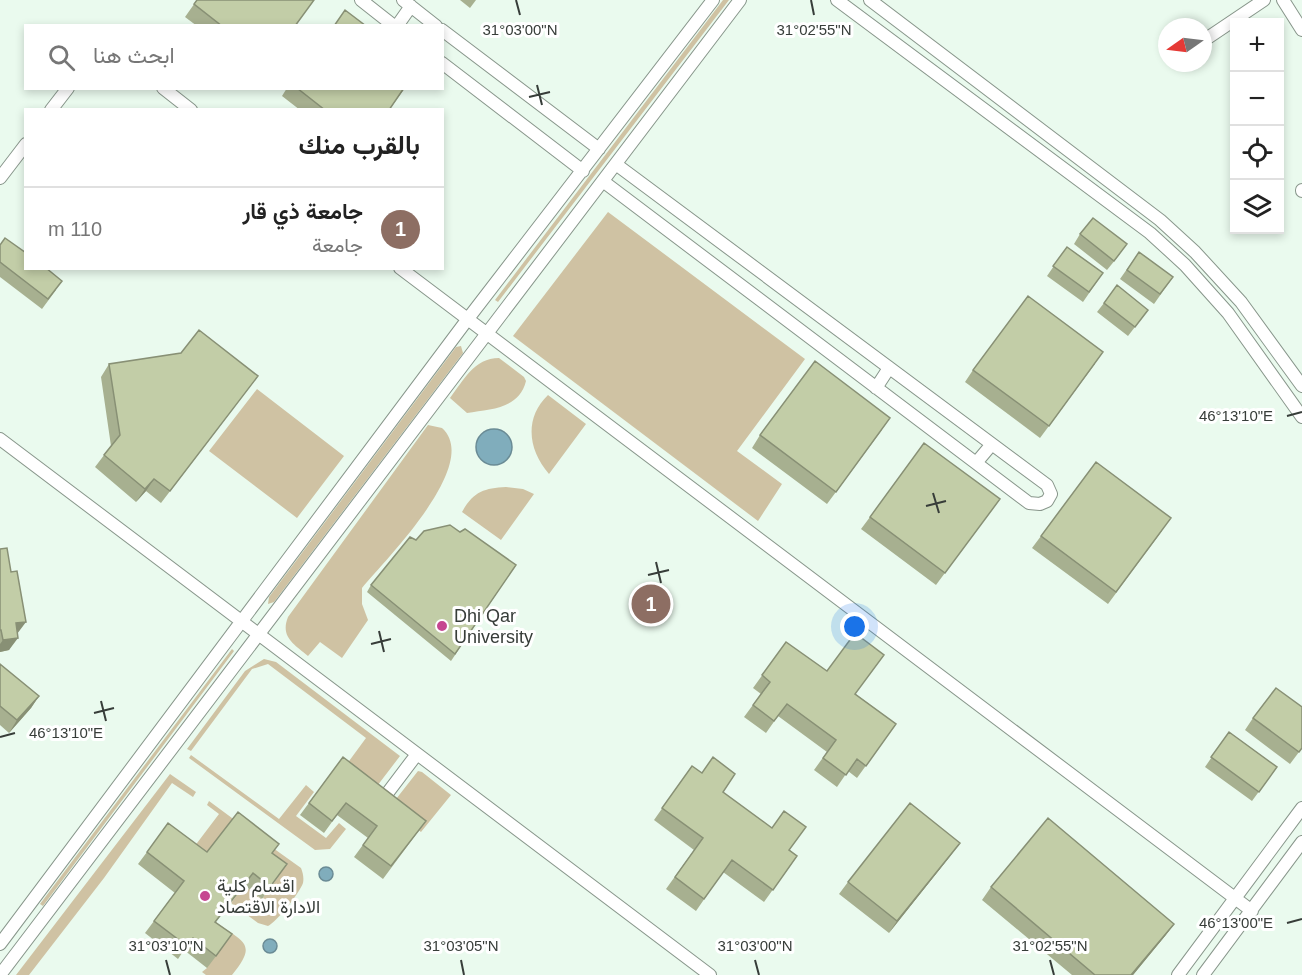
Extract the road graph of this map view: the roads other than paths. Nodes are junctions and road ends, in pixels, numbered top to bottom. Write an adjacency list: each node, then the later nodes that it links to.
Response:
1 (361, 0): 9 (street)
2 (713, 0): 21 (street)
3 (740, 0): 22 (street)
4 (837, 0): 34 (street)
5 (870, 0): 32 (street)
6 (1264, 0): 14 (street)
7 (1283, 0): 12 (street)
8 (407, 3): 10 (street); 11 (street)
9 (392, 24)
10 (396, 24)
11 (433, 24)
12 (1302, 30)
13 (444, 32): 21 (street)
14 (1212, 35)
15 (444, 65): 23 (street)
16 (66, 90): 18 (street)
17 (166, 90): 19 (street)
18 (53, 108)
19 (188, 108)
20 (24, 147): 24 (street)
21 (599, 149): 23 (street)
22 (617, 165): 25 (street); 27 (street)
23 (583, 171): 29 (street)
24 (0, 178)
25 (604, 182): 28 (street); 30 (street)
26 (403, 270): 29 (street)
27 (795, 298): 28 (street); 31 (street)
28 (783, 318): 33 (street)
29 (468, 320): 30 (street); 38 (street)
30 (488, 335): 39 (street); 44 (street)
31 (889, 368): 33 (street); 36 (street)
32 (1302, 386)
33 (876, 388): 37 (street)
34 (1302, 417)
35 (0, 440): 38 (street)
36 (992, 444): 37 (street); 37 (street)
37 (976, 463)
38 (242, 622): 39 (street); 45 (street)
39 (259, 635): 40 (street); 47 (street)
40 (417, 754): 41 (street); 50 (street)
41 (383, 799)
42 (1302, 808): 44 (street)
43 (1302, 842): 46 (street)
44 (1236, 899): 46 (street); 51 (street)
45 (28, 906): 47 (street); 48 (street)
46 (1252, 911): 52 (street)
47 (44, 917): 49 (street)
48 (0, 944)
49 (0, 975)
50 (710, 975)
51 (1178, 975)
52 (1203, 975)

